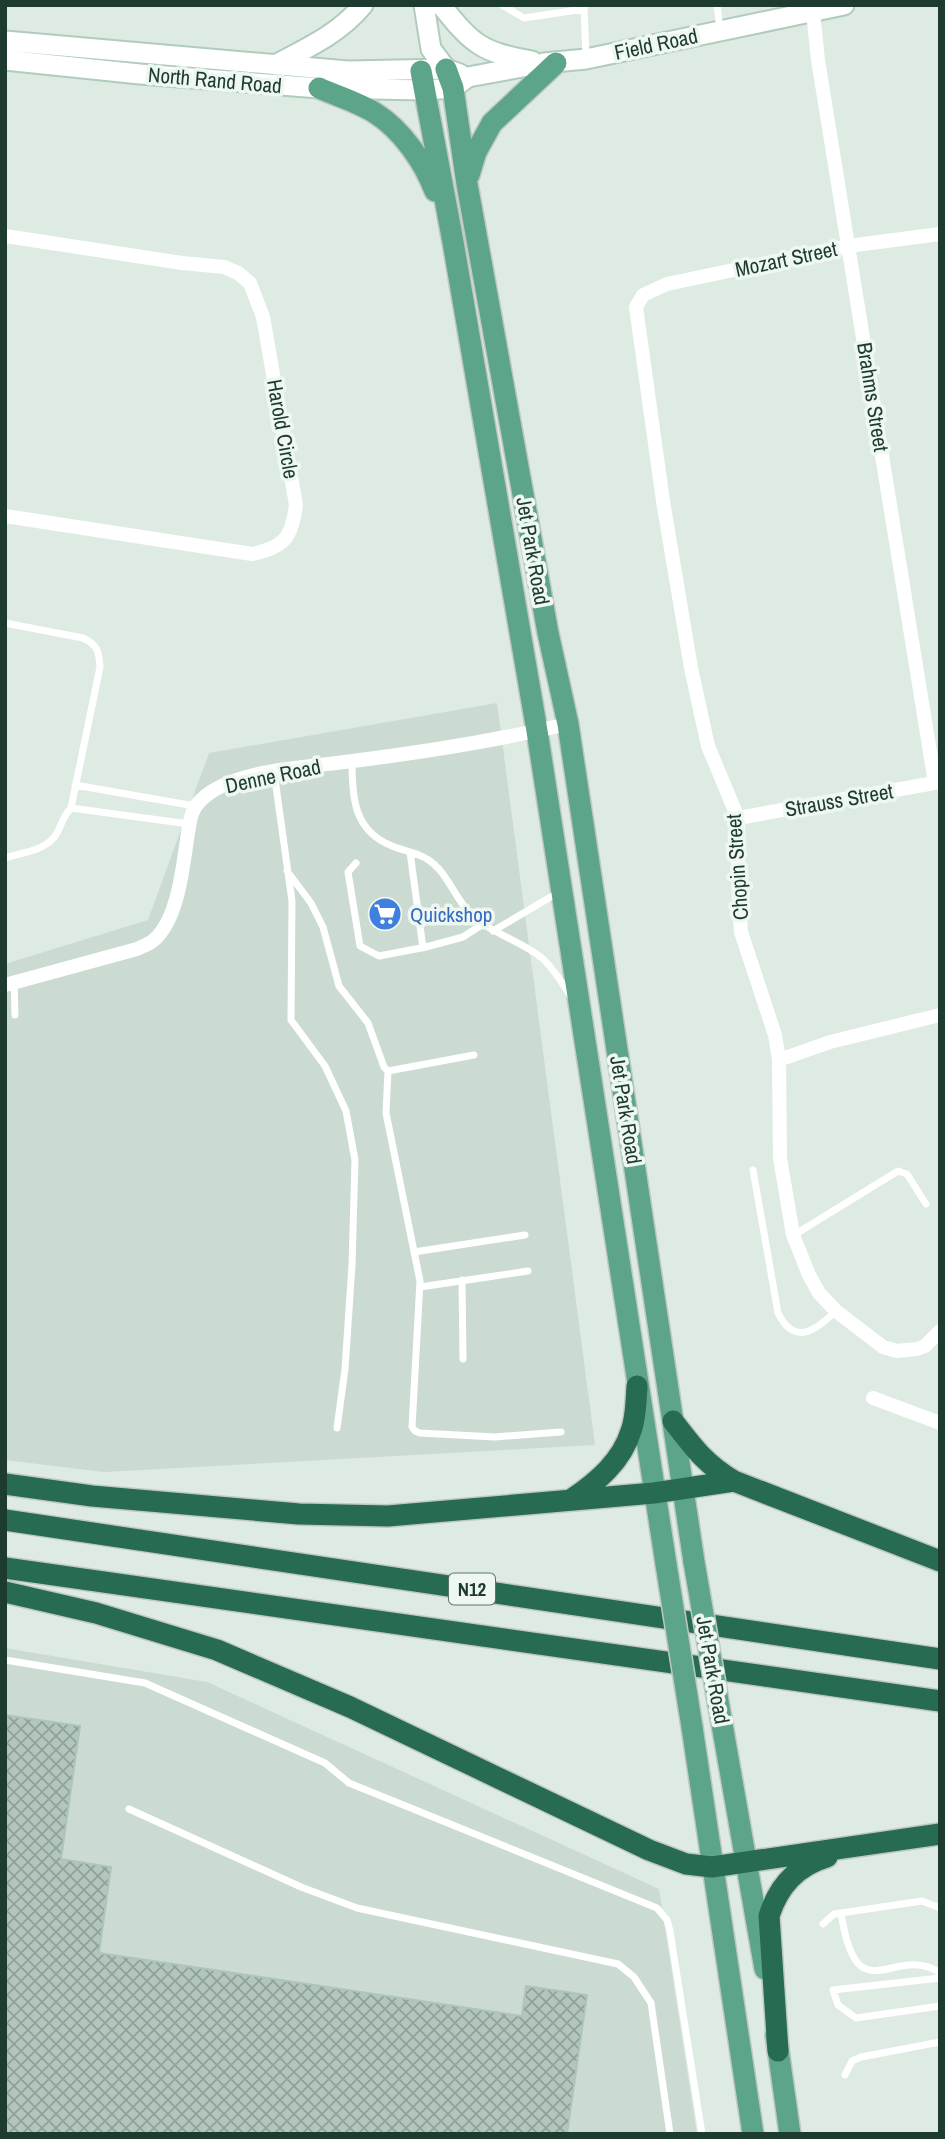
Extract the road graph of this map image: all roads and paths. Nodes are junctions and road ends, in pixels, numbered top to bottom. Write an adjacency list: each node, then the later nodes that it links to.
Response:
1 (363, 5): 15 (main road)
2 (424, 5): 11 (main road)
3 (441, 5): 14 (main road)
4 (502, 5): 7 (lane)
5 (717, 5): 9 (lane)
6 (844, 5): 8 (main road, Field Road)
7 (584, 7): 12 (lane)
8 (813, 12): 9 (main road, Field Road); 23 (street, Brahms Street)
9 (720, 31): 12 (main road, Field Road)
10 (5, 41): 15 (main road, North Rand Road)
11 (431, 49): 16 (main road); 17 (main road)
12 (586, 59): 14 (main road, Field Road)
13 (5, 60): 18 (main road, North Rand Road)
14 (550, 63): 16 (main road, Field Road); 19 (main road)
15 (274, 65): 17 (main road, North Rand Road)
16 (456, 78): 17 (main road, Field Road); 19 (main road, Jet Park Road)
17 (423, 80): 18 (main road, North Rand Road); 22 (main road, Jet Park Road)
18 (319, 88): 22 (main road)
19 (467, 184): 27 (main road, Jet Park Road)
20 (940, 234): 23 (street, Mozart Street)
21 (5, 236): 25 (street, Harold Circle)
22 (453, 242): 28 (main road, Jet Park Road)
23 (848, 246): 24 (street, Mozart Street); 31 (street, Brahms Street)
24 (639, 300): 35 (street, Chopin Street)
25 (5, 516)
26 (5, 624): 32 (lane)
27 (568, 724): 28 (street, Denne Road); 65 (main road, Jet Park Road)
28 (537, 731): 29 (street, Denne Road); 41 (main road, Jet Park Road)
29 (352, 762): 30 (street, Denne Road); 37 (lane)
30 (274, 772): 33 (street, Denne Road); 40 (lane)
31 (937, 782): 35 (street, Strauss Street)
32 (75, 785): 33 (lane); 34 (lane)
33 (195, 806): 36 (street)
34 (71, 808): 36 (lane); 38 (lane)
35 (738, 818): 50 (street, Chopin Street)
36 (190, 824): 45 (street)
37 (410, 852): 42 (lane); 44 (lane)
38 (5, 858)
39 (356, 863): 44 (lane)
40 (287, 871): 51 (lane); 67 (lane)
41 (562, 891): 43 (lane); 46 (main road, Jet Park Road)
42 (483, 924): 43 (lane); 44 (lane)
43 (493, 931): 46 (lane)
44 (423, 948)
45 (9, 983): 47 (lane)
46 (578, 1007): 63 (main road, Jet Park Road)
47 (15, 1015)
48 (940, 1015): 50 (street)
49 (474, 1055): 51 (lane)
50 (779, 1060): 55 (street, Chopin Street)
51 (388, 1071): 56 (lane)
52 (753, 1170): 60 (lane)
53 (926, 1204): 55 (lane)
54 (525, 1235): 56 (lane)
55 (793, 1235): 60 (street, Chopin Street)
56 (414, 1252): 59 (lane)
57 (528, 1271): 58 (lane)
58 (462, 1280): 59 (lane); 62 (lane)
59 (420, 1287): 68 (lane)
60 (836, 1311): 61 (street, Chopin Street)
61 (940, 1331)
62 (463, 1359)
63 (637, 1386): 72 (main road, Jet Park Road); 73 (highway)
64 (873, 1398): 66 (street)
65 (673, 1421): 69 (highway); 71 (main road, Jet Park Road)
66 (940, 1423)
67 (337, 1428)
68 (561, 1432)
69 (734, 1481): 71 (highway); 75 (highway)
70 (5, 1484): 73 (highway)
71 (683, 1488): 72 (highway); 84 (main road, Jet Park Road, bridge)
72 (654, 1493): 73 (highway); 85 (main road, Jet Park Road, bridge)
73 (572, 1499)
74 (5, 1520): 78 (highway, N12)
75 (940, 1561)
76 (5, 1568): 80 (highway, N12)
77 (5, 1592): 85 (highway)
78 (940, 1659)
79 (5, 1660): 96 (lane)
80 (940, 1701)
81 (129, 1809): 95 (lane)
82 (940, 1834): 83 (highway)
83 (876, 1844): 84 (highway); 93 (highway)
84 (747, 1860): 85 (highway); 93 (main road, Jet Park Road)
85 (712, 1867): 97 (main road, Jet Park Road)
86 (940, 1908): 87 (lane)
87 (841, 1913): 88 (lane); 89 (lane)
88 (823, 1924)
89 (940, 1973)
90 (940, 1978): 91 (lane)
91 (940, 2006)
92 (940, 2042): 94 (lane)
93 (778, 2051): 98 (main road, Jet Park Road)
94 (845, 2075)
95 (670, 2134)
96 (702, 2134)
97 (753, 2134)
98 (790, 2134)

